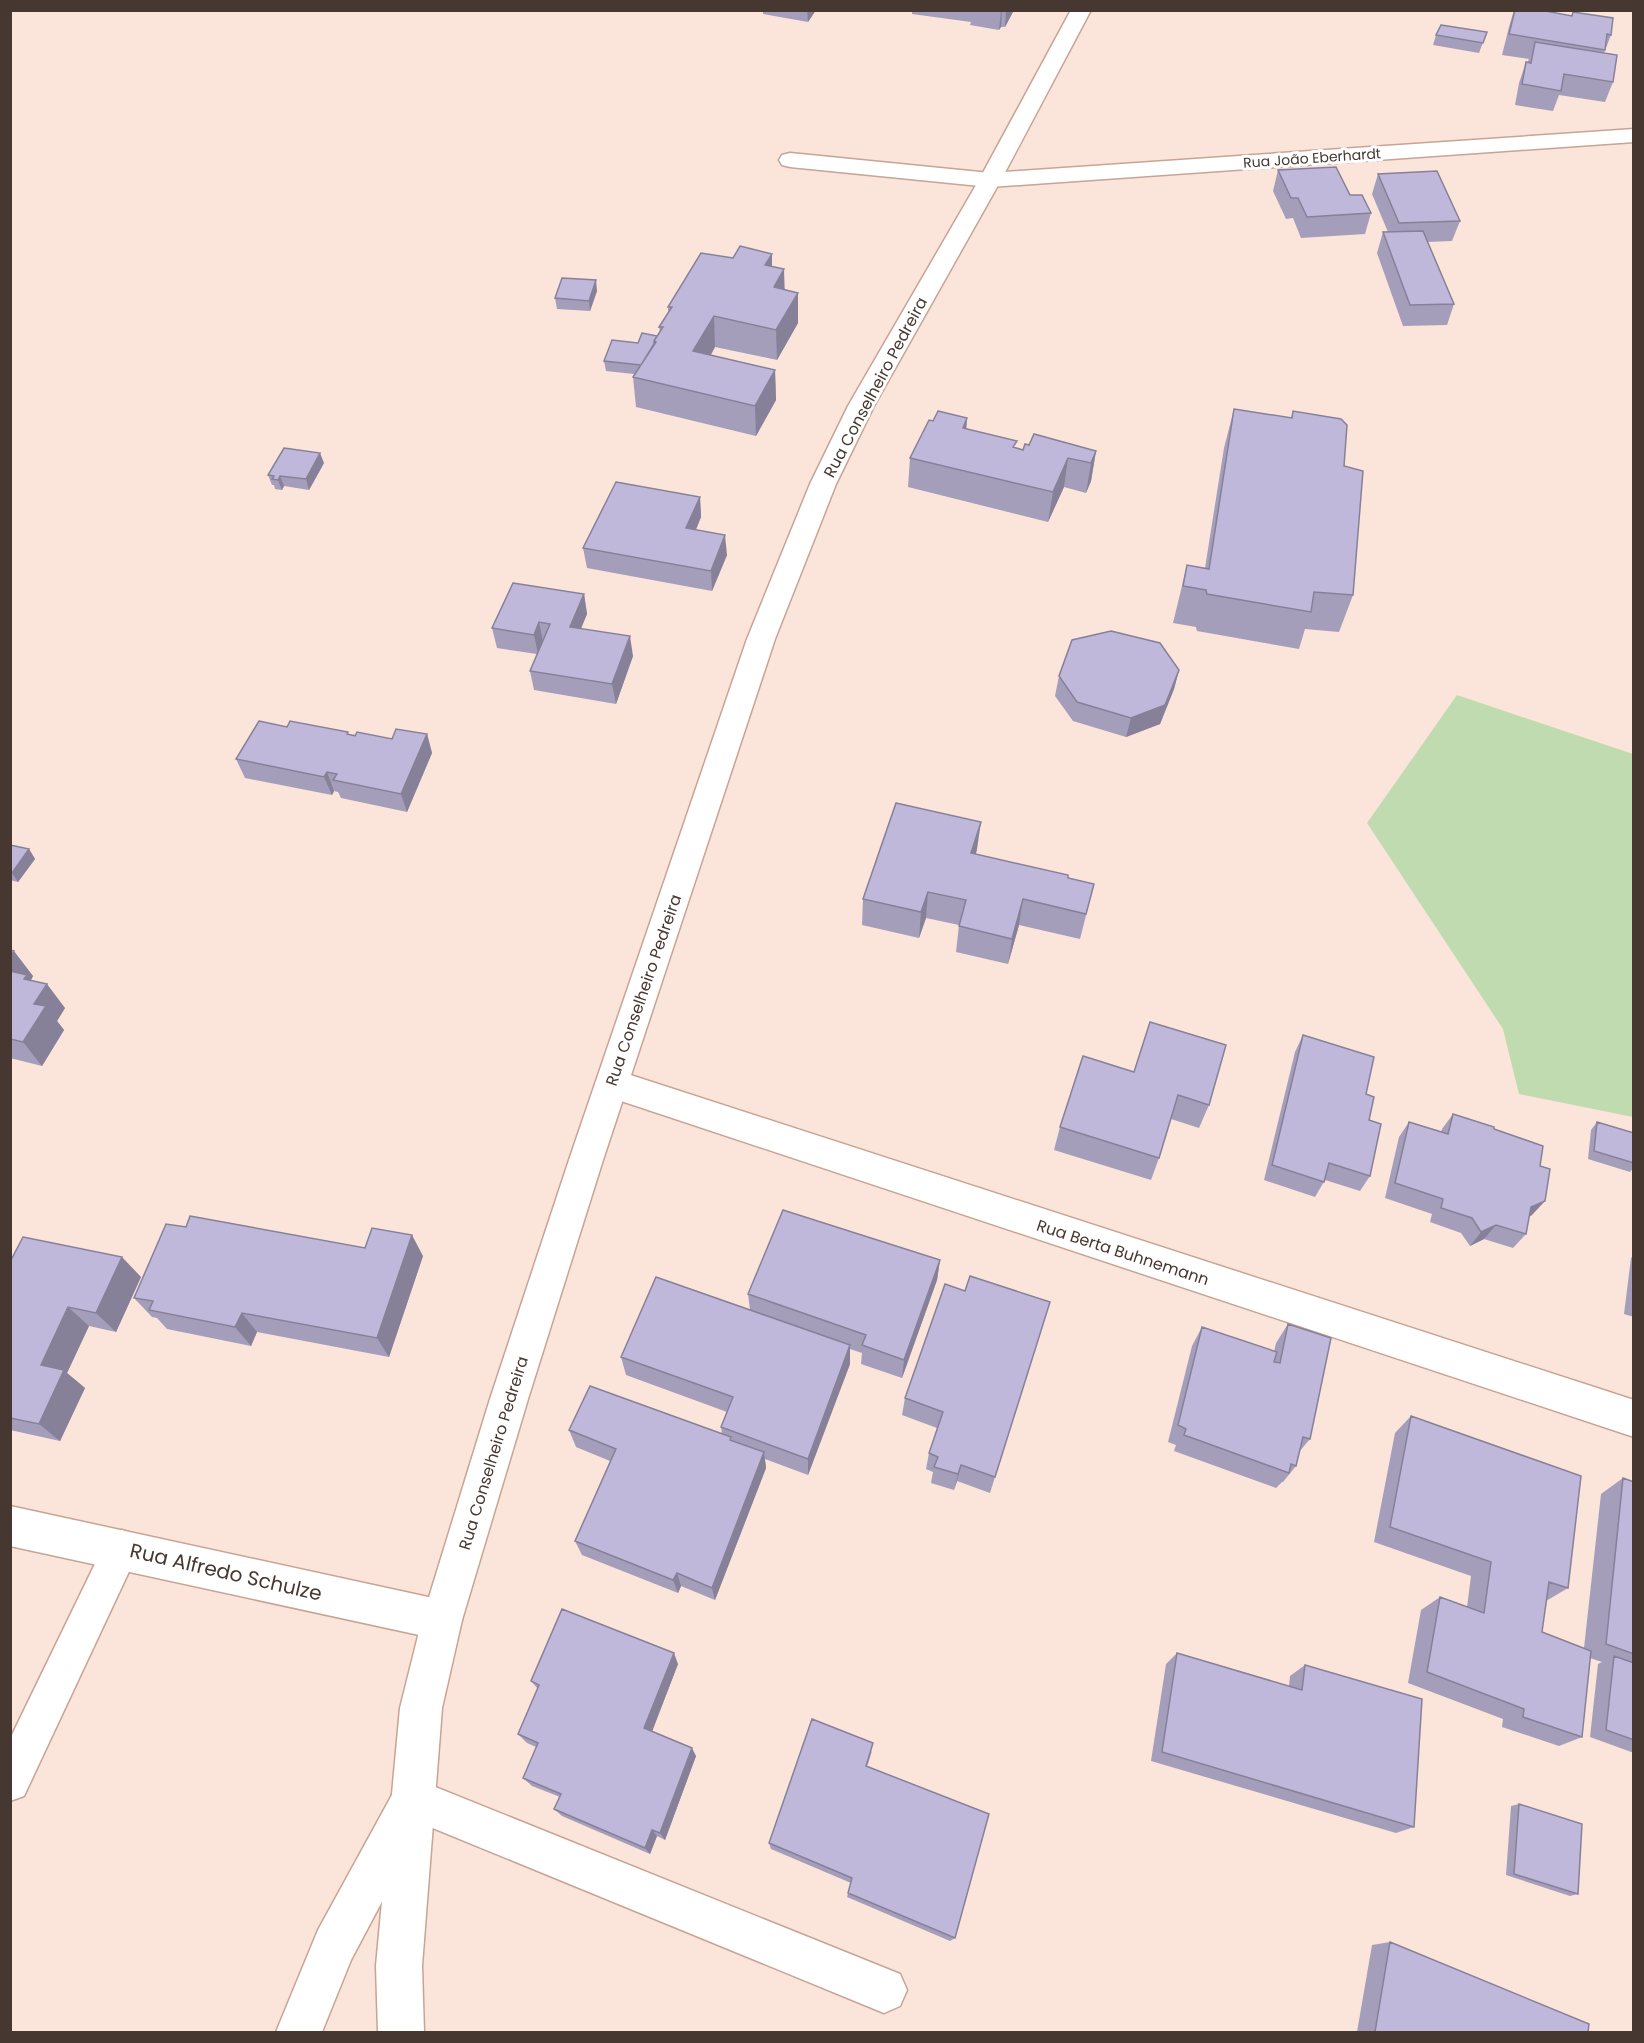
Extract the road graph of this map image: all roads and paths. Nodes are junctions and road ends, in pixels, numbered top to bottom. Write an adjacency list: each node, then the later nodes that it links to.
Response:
1 (1081, 10): 4 (street, Rua Conselheiro Pedreira)
2 (1634, 135): 4 (street, Rua João Eberhardt)
3 (790, 160): 4 (street, Rua João Eberhardt)
4 (990, 180): 5 (street, Rua Conselheiro Pedreira)
5 (612, 1083): 6 (street, Rua Berta Buhnemann); 9 (street, Rua Conselheiro Pedreira)
6 (1634, 1419)
7 (10, 1526): 8 (street, Rua Alfredo Schulze)
8 (122, 1548): 9 (street, Rua Alfredo Schulze); 10 (lane)
9 (442, 1620): 11 (street, Rua Conselheiro Pedreira)
10 (10, 1782)
11 (413, 1799): 12 (street); 13 (street); 14 (street, Rua Conselheiro Pedreira)
12 (884, 1990)
13 (299, 2032)
14 (400, 2032)

